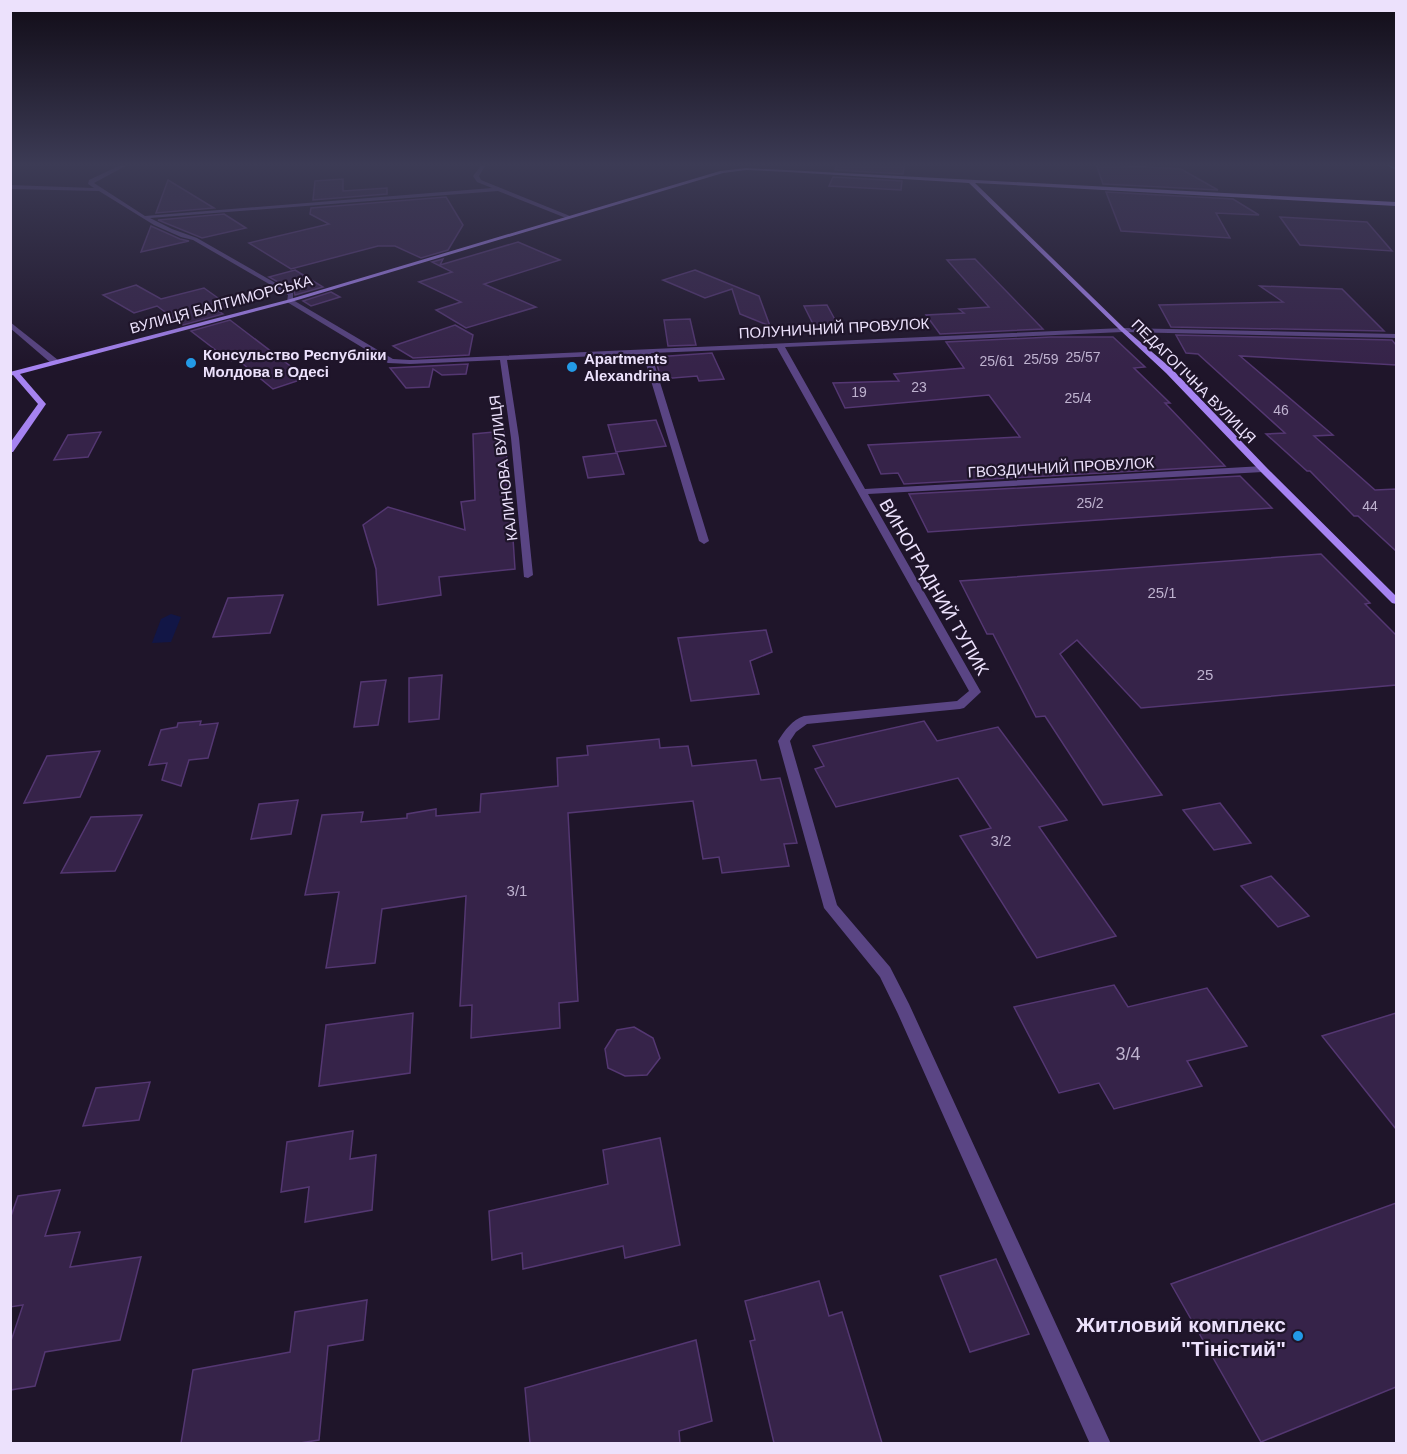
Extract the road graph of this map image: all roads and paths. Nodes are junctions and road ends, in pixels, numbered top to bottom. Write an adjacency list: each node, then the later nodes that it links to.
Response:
1 (172, 231): 4 (street, ПОЛУНИЧНИЙ ПРОВУЛОК)
2 (525, 231): 4 (main road, ВУЛИЦЯ БАЛТИМОРСЬКА)
3 (1021, 231): 6 (main road, ПЕДАГОГІЧНА ВУЛИЦЯ)
4 (289, 301): 10 (street, ПОЛУНИЧНИЙ ПРОВУЛОК); 11 (main road, ВУЛИЦЯ БАЛТИМОРСЬКА)
5 (10, 324): 11 (street)
6 (1123, 330): 7 (street, ПОЛУНИЧНИЙ ПРОВУЛОК); 8 (street, ПОЛУНИЧНИЙ ПРОВУЛОК); 14 (main road, ПЕДАГОГІЧНА ВУЛИЦЯ)
7 (1396, 336)
8 (779, 344): 9 (street, ПОЛУНИЧНИЙ ПРОВУЛОК); 15 (street, ВИНОГРАДНИЙ ТУПИК)
9 (646, 350): 10 (street, ПОЛУНИЧНИЙ ПРОВУЛОК); 16 (street)
10 (503, 358): 17 (street, КАЛИНОВА ВУЛИЦЯ)
11 (55, 362): 12 (main road, ВУЛИЦЯ БАЛТИМОРСЬКА)
12 (13, 374): 13 (main road)
13 (10, 450)
14 (1263, 469): 15 (street, ГВОЗДИЧНИЙ ПРОВУЛОК); 18 (main road, ПЕДАГОГІЧНА ВУЛИЦЯ)
15 (861, 492): 19 (street, ВИНОГРАДНИЙ ТУПИК)
16 (704, 541)
17 (528, 575)
18 (1396, 601)
19 (1101, 1443)

